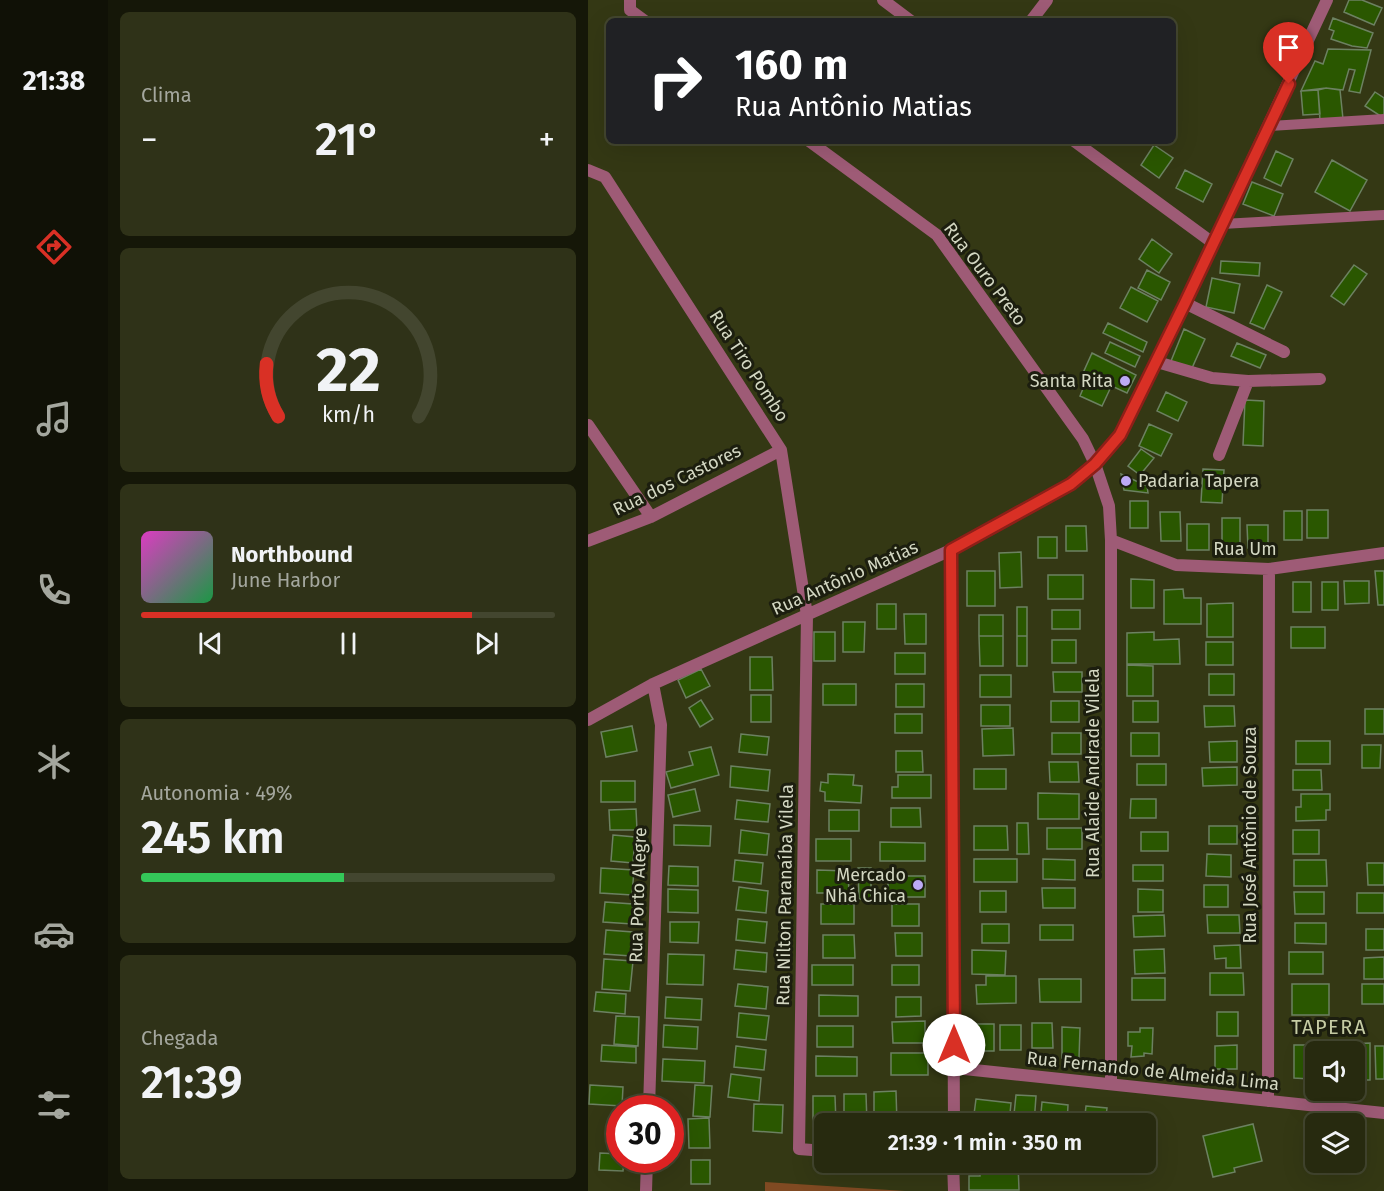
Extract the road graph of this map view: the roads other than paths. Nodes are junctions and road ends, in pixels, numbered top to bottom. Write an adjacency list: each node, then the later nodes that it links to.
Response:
1 (630, 0): 5 (street)
2 (883, 0): 6 (street)
3 (1047, 0): 7 (street)
4 (1327, 0): 9 (street, Rua Antônio Matias)
5 (641, 18)
6 (907, 18)
7 (1033, 18)
8 (1384, 119): 9 (lane)
9 (1269, 126): 14 (street, Rua Antônio Matias)
10 (813, 144): 24 (street, Rua Ouro Preto)
11 (1078, 144): 15 (street)
12 (588, 170): 22 (street, Rua Tiro Pombo)
13 (1384, 215): 14 (lane)
14 (1222, 224): 15 (street, Rua Antônio Matias)
15 (1213, 243): 16 (street, Rua Antônio Matias)
16 (1185, 303): 17 (street); 18 (street, Rua Antônio Matias)
17 (1284, 352)
18 (1157, 362): 20 (street); 24 (street, Rua Antônio Matias)
19 (1320, 379): 20 (street)
20 (1248, 381): 23 (street)
21 (588, 425): 25 (street)
22 (781, 450): 25 (street, Rua dos Castores); 31 (street, Rua Tiro Pombo)
23 (1219, 455)
24 (1095, 464): 26 (street, Rua Alaíde Andrade Vilela); 28 (street, Rua Antônio Matias)
25 (651, 517): 27 (street, Rua dos Castores)
26 (1111, 540): 30 (street, Rua Um); 35 (street, Rua Alaíde Andrade Vilela)
27 (588, 541)
28 (951, 550): 31 (street, Rua Antônio Matias); 34 (street)
29 (1384, 553): 30 (street, Rua Um)
30 (1269, 569): 37 (street, Rua José Antônio de Souza)
31 (807, 615): 32 (street, Rua Antônio Matias); 40 (street, Rua Nilton Paranaíba Vilela)
32 (653, 684): 33 (street, Rua Antônio Matias); 36 (street, Rua Porto Alegre)
33 (588, 720)
34 (955, 1068): 35 (street, Rua Fernando de Almeida Lima); 38 (street)
35 (1111, 1084): 37 (street, Rua Fernando de Almeida Lima)
36 (649, 1095)
37 (1268, 1101): 39 (street, Rua Fernando de Almeida Lima)
38 (954, 1113)
39 (1384, 1113)
40 (814, 1150)
41 (647, 1173): 43 (street)
42 (953, 1173): 44 (street)
43 (646, 1191)
44 (954, 1191)

